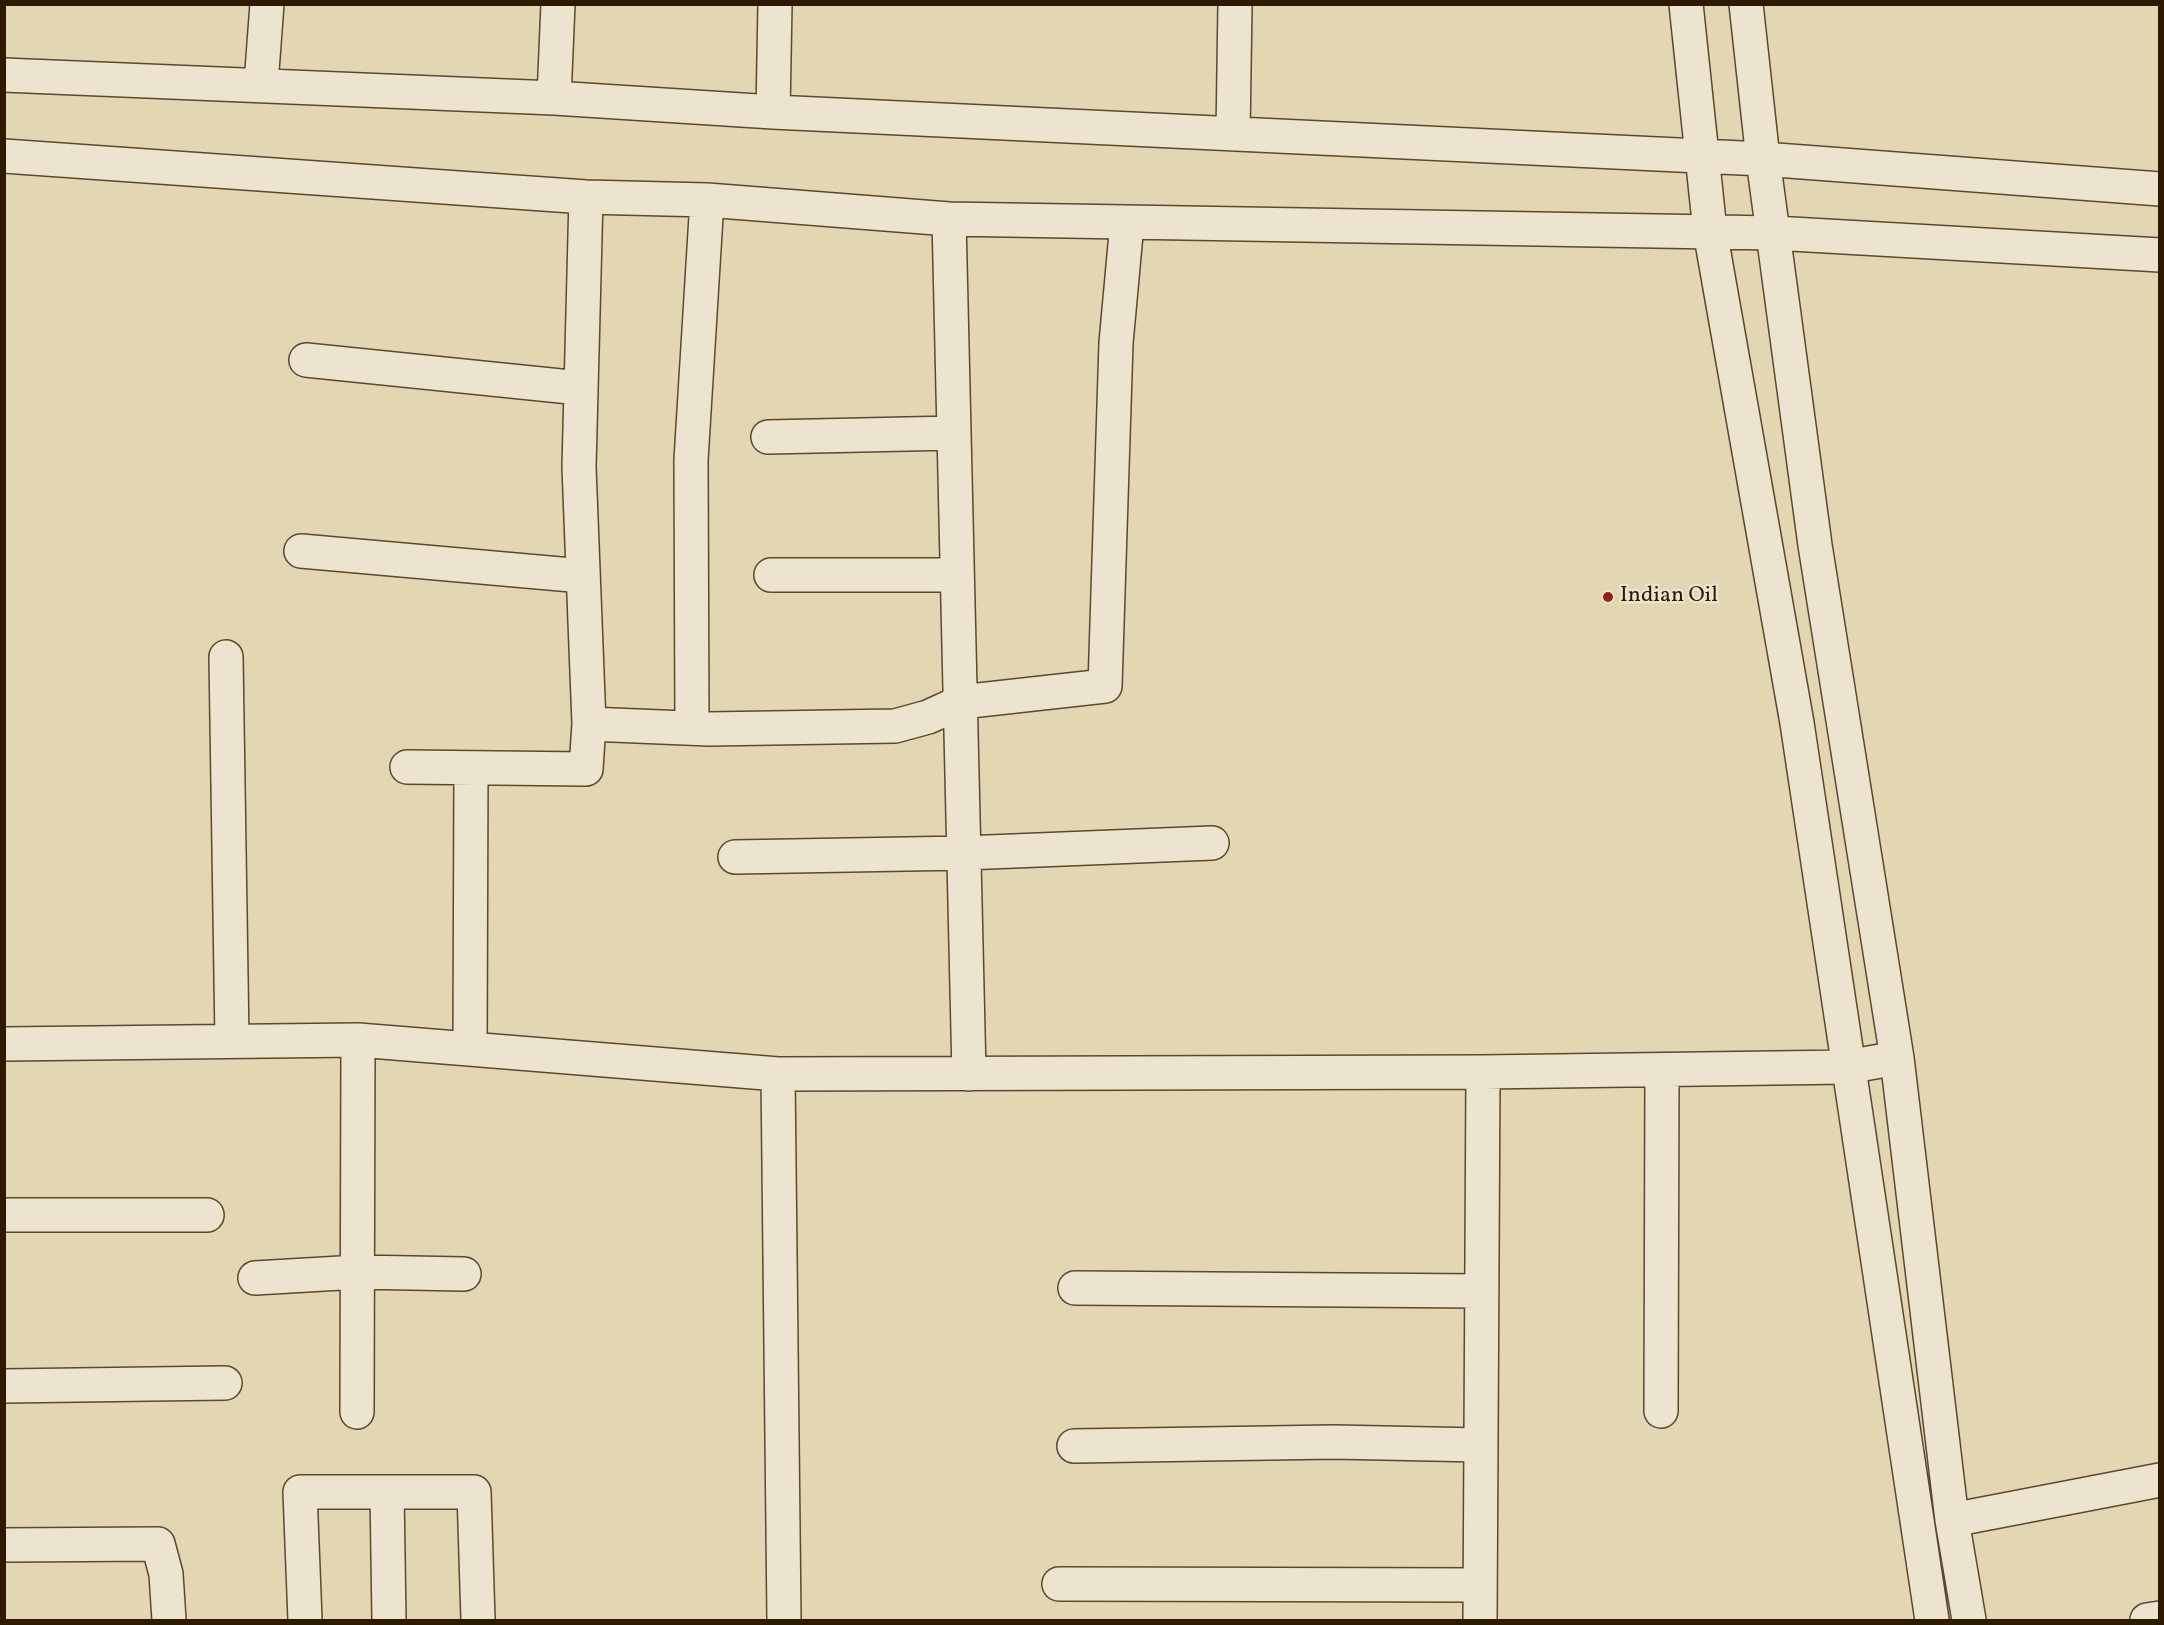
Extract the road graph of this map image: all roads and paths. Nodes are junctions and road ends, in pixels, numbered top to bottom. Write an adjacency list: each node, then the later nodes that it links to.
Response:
1 (267, 4): 8 (street)
2 (558, 4): 9 (street)
3 (775, 4): 10 (street)
4 (1236, 4): 11 (street)
5 (1686, 4): 13 (street)
6 (1746, 4): 14 (street)
7 (4, 75): 8 (street)
8 (261, 84): 9 (street)
9 (554, 98): 10 (street)
10 (773, 112): 11 (street)
11 (1233, 134): 13 (street)
12 (4, 156): 16 (street)
13 (1702, 156): 14 (street); 20 (street)
14 (1763, 159): 15 (street); 21 (street)
15 (2160, 189)
16 (586, 196): 17 (street); 24 (street)
17 (707, 200): 18 (street); 34 (street)
18 (949, 219): 19 (street); 25 (street)
19 (1127, 224): 20 (street); 32 (street)
20 (1710, 231): 21 (street); 45 (street)
21 (1774, 233): 22 (street); 44 (street)
22 (2160, 255)
23 (306, 360): 24 (street)
24 (580, 388): 30 (street)
25 (954, 434): 26 (street); 29 (street)
26 (768, 437)
27 (301, 551): 30 (street)
28 (771, 575): 29 (street)
29 (957, 575): 32 (street)
30 (583, 576): 33 (street)
31 (226, 657): 41 (street)
32 (962, 702): 34 (street); 38 (street)
33 (590, 724): 34 (street); 36 (street)
34 (692, 728)
35 (407, 767): 36 (street)
36 (471, 768): 43 (street)
37 (1212, 843): 38 (street)
38 (964, 853): 39 (street); 49 (street)
39 (735, 857)
40 (358, 1040): 41 (street); 43 (street); 52 (street)
41 (232, 1041): 42 (street)
42 (4, 1044)
43 (470, 1047): 48 (street)
44 (1897, 1058): 45 (street); 65 (street)
45 (1847, 1067): 46 (street); 76 (street)
46 (1662, 1070): 47 (street); 59 (street)
47 (1483, 1072): 49 (street); 56 (street)
48 (778, 1074): 49 (street); 74 (street)
49 (969, 1074)
50 (4, 1215): 51 (street)
51 (207, 1215)
52 (358, 1272): 53 (street); 54 (street); 60 (street)
53 (464, 1274)
54 (255, 1278)
55 (1075, 1288): 56 (street)
56 (1480, 1291): 61 (street)
57 (225, 1383): 58 (street)
58 (4, 1386)
59 (1661, 1411)
60 (357, 1412)
61 (1480, 1445): 62 (street); 68 (street)
62 (1074, 1446)
63 (2160, 1480): 65 (street)
64 (387, 1492): 71 (street); 72 (street); 73 (street)
65 (1952, 1520): 77 (street)
66 (4, 1545): 70 (street)
67 (1059, 1584): 68 (street)
68 (1480, 1585): 75 (street)
69 (2160, 1618): 78 (street)
70 (169, 1620)
71 (305, 1620)
72 (389, 1620)
73 (478, 1620)
74 (784, 1620)
75 (1480, 1620)
76 (1932, 1620)
77 (1969, 1620)
78 (2146, 1620)

